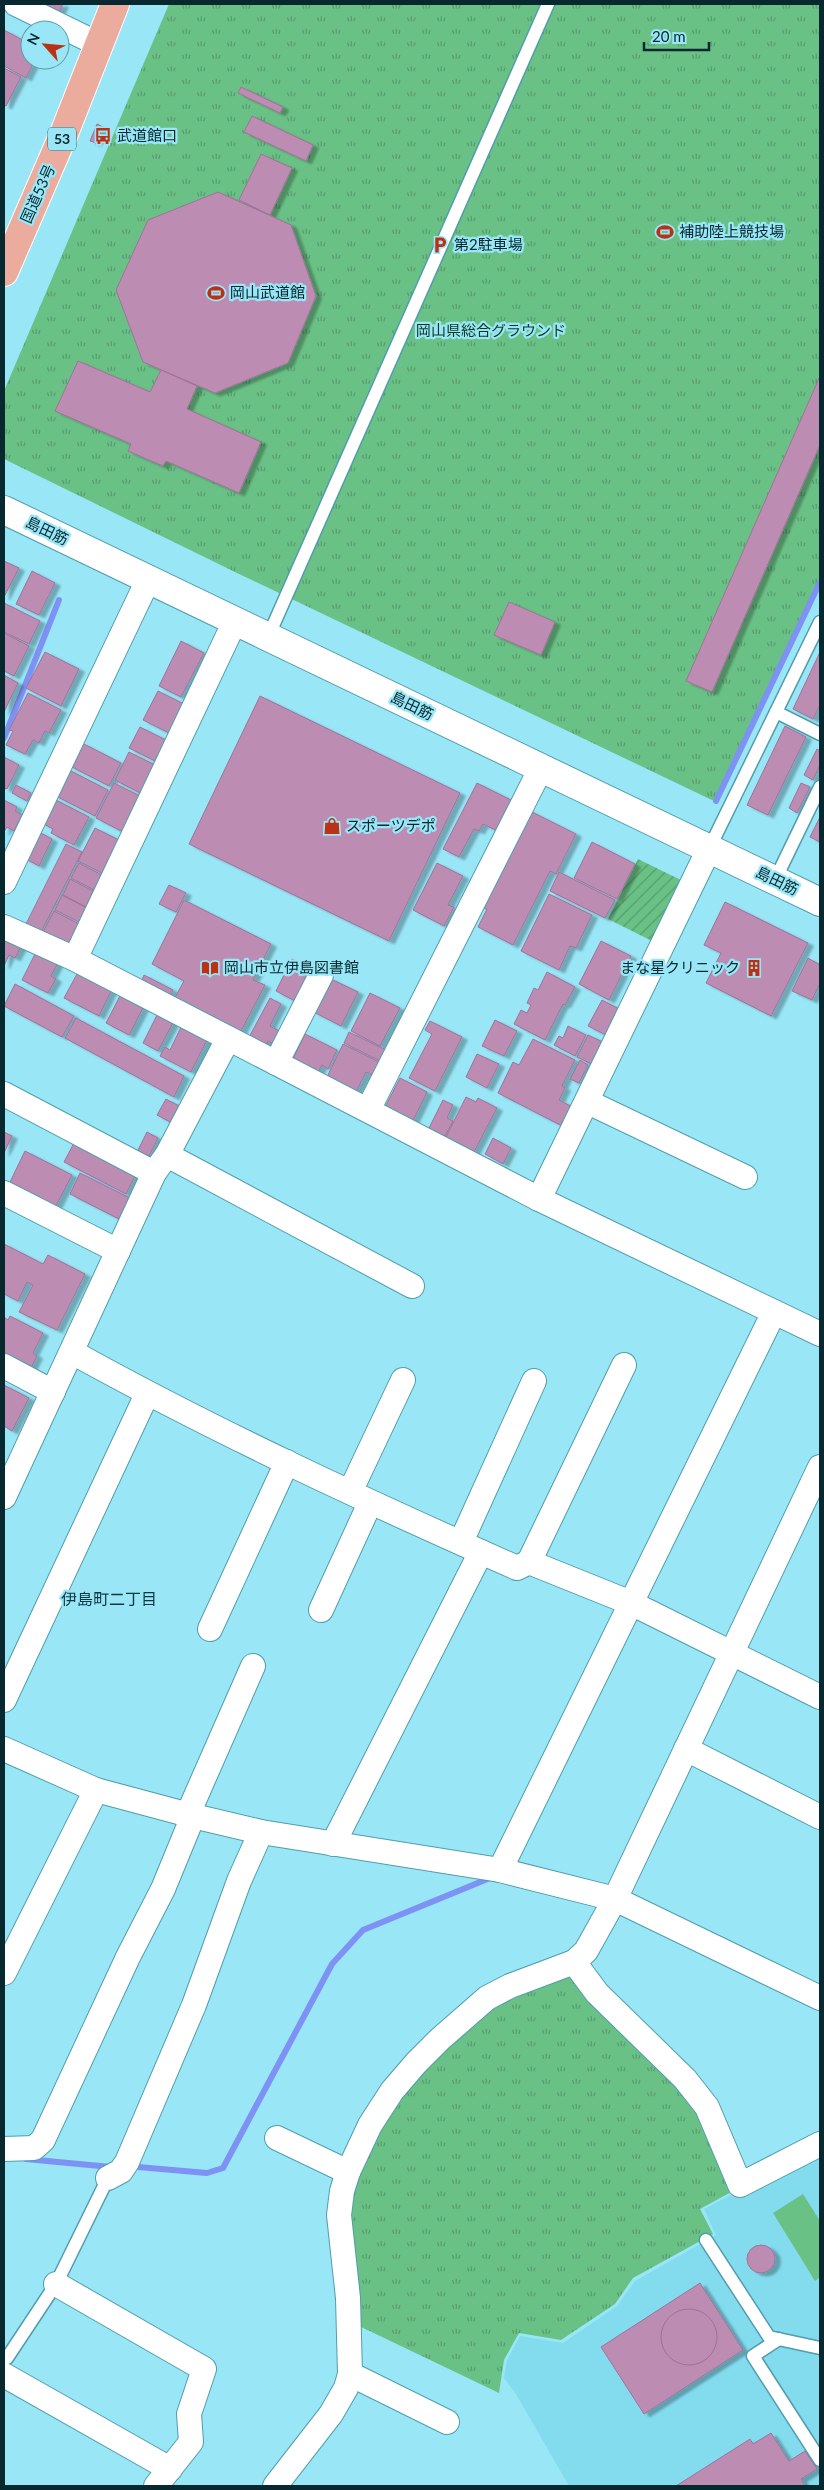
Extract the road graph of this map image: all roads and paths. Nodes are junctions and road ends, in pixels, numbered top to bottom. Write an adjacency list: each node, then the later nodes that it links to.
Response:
1 (16, 4): 4 (street)
2 (115, 4): 4 (highway, 国道53号 / 53)
3 (548, 4): 10 (lane)
4 (98, 44): 5 (highway, 国道53号 / 53)
5 (4, 272)
6 (4, 510): 7 (street, 島田筋)
7 (148, 580): 8 (street, 島田筋); 17 (street)
8 (235, 621): 10 (street, 島田筋); 20 (street)
9 (820, 622): 11 (lane)
10 (268, 637): 13 (street, 島田筋)
11 (776, 712): 12 (lane); 15 (lane)
12 (820, 734)
13 (540, 768): 15 (street, 島田筋); 26 (street)
14 (820, 787): 16 (lane)
15 (709, 849): 16 (street, 島田筋); 25 (street)
16 (775, 880): 18 (street, 島田筋)
17 (4, 882)
18 (820, 902)
19 (4, 927): 20 (street)
20 (75, 960): 22 (street)
21 (321, 974): 23 (street)
22 (228, 1039): 23 (street); 27 (street)
23 (276, 1063): 26 (street)
24 (4, 1094): 27 (street)
25 (588, 1102): 28 (street); 30 (street)
26 (368, 1110): 30 (street)
27 (161, 1164): 31 (street); 32 (street)
28 (745, 1177)
29 (4, 1193): 31 (street)
30 (539, 1199): 33 (street)
31 (118, 1251): 35 (street)
32 (412, 1286)
33 (774, 1312): 34 (street); 48 (street)
34 (820, 1334)
35 (72, 1352): 40 (street); 41 (street)
36 (624, 1365): 47 (street)
37 (4, 1366): 40 (street)
38 (403, 1380): 45 (street)
39 (534, 1381): 46 (street)
40 (54, 1392): 44 (street)
41 (147, 1394): 42 (street); 54 (street)
42 (287, 1462): 45 (street); 50 (street)
43 (820, 1467): 51 (street)
44 (4, 1497)
45 (360, 1497): 46 (street); 49 (street)
46 (471, 1547): 47 (street); 61 (street)
47 (529, 1562): 48 (street)
48 (631, 1603): 51 (street); 62 (street)
49 (321, 1610)
50 (210, 1630)
51 (731, 1652): 53 (street); 56 (street)
52 (253, 1666): 58 (street)
53 (820, 1697)
54 (4, 1700)
55 (4, 1749): 57 (street)
56 (686, 1749): 59 (street); 63 (street)
57 (96, 1790): 58 (street); 65 (street)
58 (190, 1815): 60 (street); 69 (street)
59 (820, 1817)
60 (261, 1832): 61 (street); 71 (street)
61 (333, 1844): 62 (street)
62 (500, 1870): 63 (street)
63 (615, 1899): 64 (street); 66 (street)
64 (574, 1962): 68 (street); 70 (street)
65 (4, 1974)
66 (820, 1998)
67 (277, 2138): 70 (street)
68 (820, 2144)
69 (4, 2149)
70 (348, 2172): 77 (street)
71 (108, 2178): 73 (lane)
72 (706, 2240): 74 (lane)
73 (56, 2284): 76 (lane); 80 (street)
74 (779, 2339): 75 (lane); 79 (lane)
75 (820, 2348)
76 (5, 2365): 80 (street)
77 (350, 2374): 78 (street); 81 (street)
78 (447, 2422)
79 (820, 2460)
80 (163, 2478)
81 (275, 2486)

